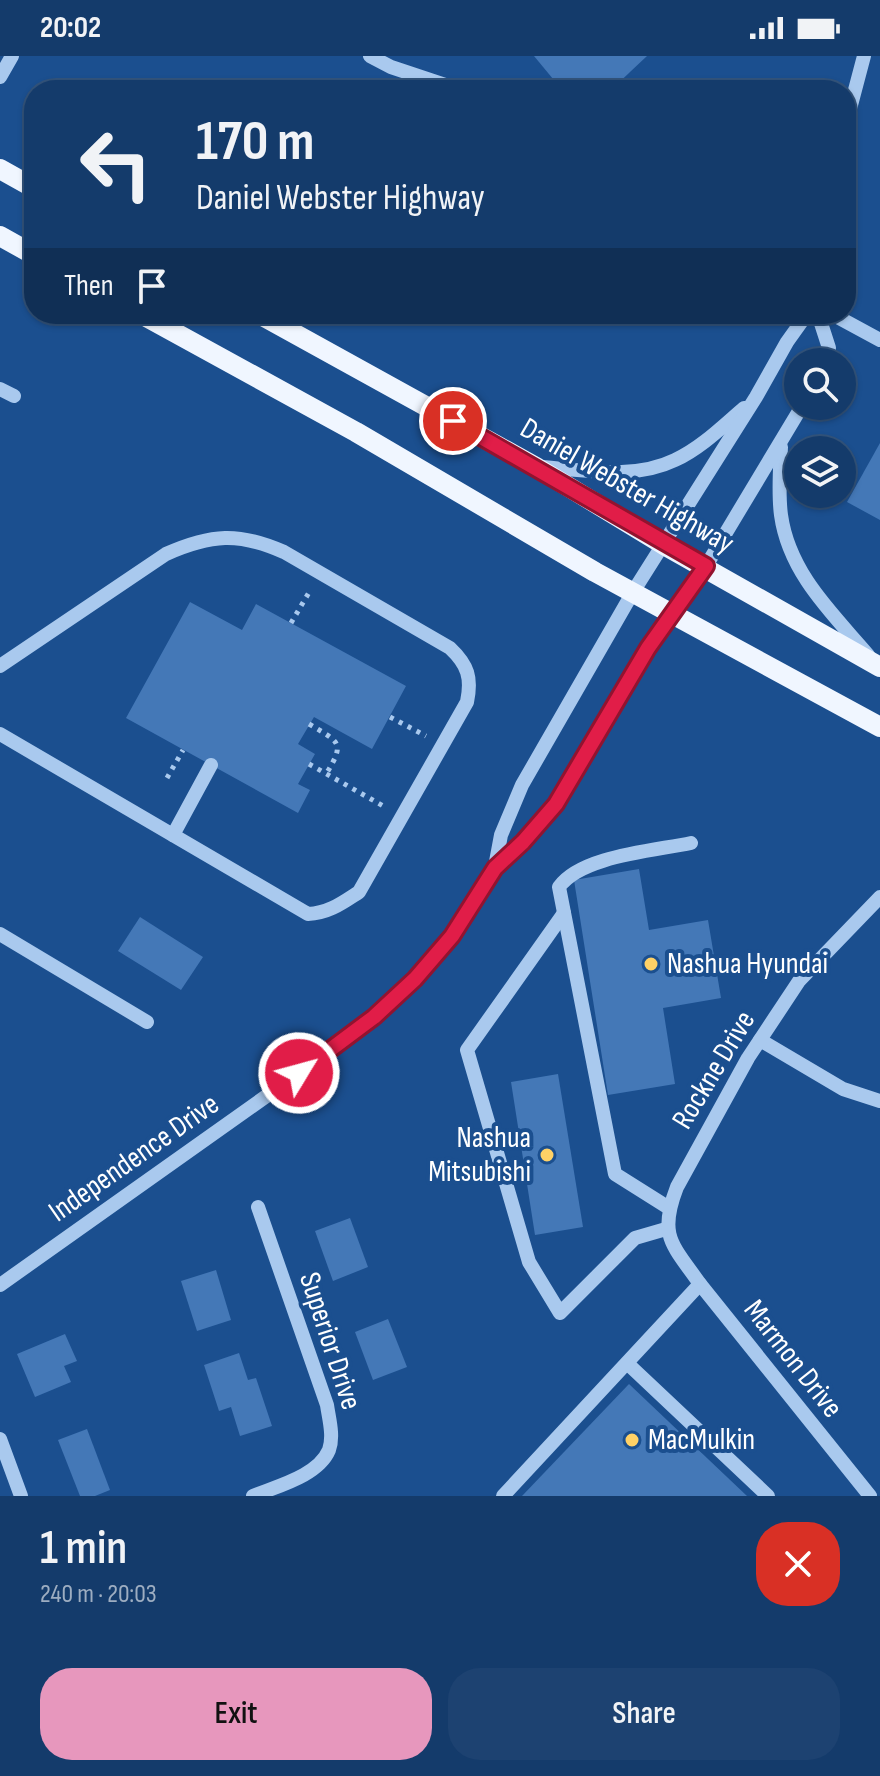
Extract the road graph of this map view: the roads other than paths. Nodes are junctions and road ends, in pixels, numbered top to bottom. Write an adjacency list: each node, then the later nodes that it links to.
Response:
1 (12, 56): 4 (street)
2 (370, 56): 5 (street)
3 (864, 56): 6 (street)
4 (0, 77)
5 (430, 80)
6 (856, 86)
7 (0, 169): 8 (main road)
8 (24, 182)
9 (0, 236): 10 (main road)
10 (24, 249)
11 (159, 324): 26 (main road)
12 (277, 324): 23 (main road, Daniel Webster Highway)
13 (800, 324): 20 (street, Independence Drive)
14 (821, 324): 17 (street)
15 (850, 324): 16 (street)
16 (880, 340)
17 (829, 348)
18 (0, 389): 19 (street)
19 (14, 396)
20 (756, 397): 23 (street); 24 (street, Independence Drive)
21 (794, 420): 22 (street, Independence Drive)
22 (781, 444): 25 (street, Independence Drive); 29 (street)
23 (536, 467): 24 (main road, Daniel Webster Highway)
24 (664, 545): 25 (main road, Daniel Webster Highway); 26 (street, Independence Drive)
25 (706, 566): 27 (street, Independence Drive); 29 (main road, Daniel Webster Highway)
26 (633, 592): 27 (main road); 35 (street, Independence Drive)
27 (673, 614): 30 (main road); 35 (street, Independence Drive)
28 (0, 666): 33 (street)
29 (878, 666)
30 (880, 727)
31 (0, 734): 33 (street)
32 (211, 765): 33 (street)
33 (173, 835)
34 (691, 843): 37 (street)
35 (495, 868): 46 (street, Independence Drive)
36 (880, 897): 40 (street, Rockne Drive)
37 (564, 913): 43 (street); 44 (street)
38 (0, 934): 39 (street)
39 (147, 1022)
40 (760, 1040): 41 (street); 43 (street, Rockne Drive)
41 (880, 1101)
42 (258, 1207): 50 (street, Superior Drive)
43 (669, 1208): 44 (street, Rockne Drive)
44 (666, 1229): 45 (street, Marmon Drive)
45 (700, 1284): 47 (street); 53 (street, Marmon Drive)
46 (0, 1285)
47 (628, 1364): 51 (street); 52 (street)
48 (0, 1439): 49 (street)
49 (21, 1496)
50 (253, 1496)
51 (503, 1496)
52 (768, 1496)
53 (870, 1496)

